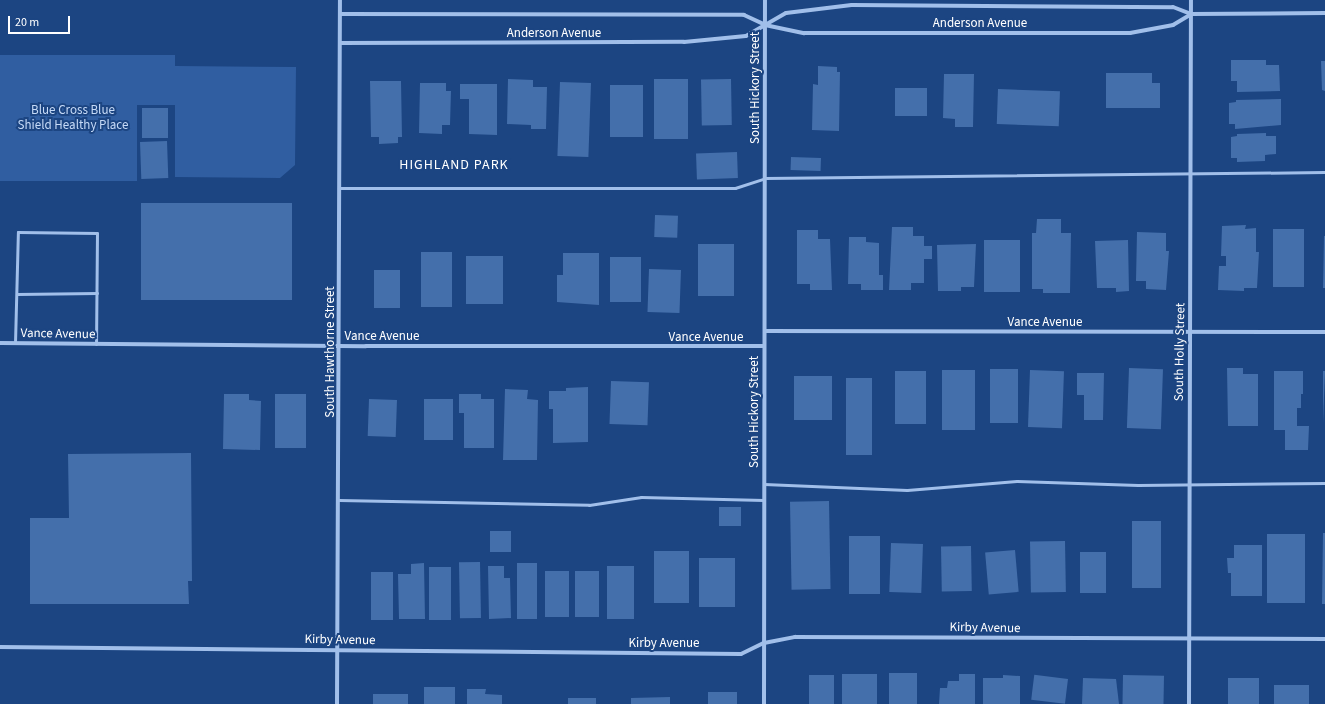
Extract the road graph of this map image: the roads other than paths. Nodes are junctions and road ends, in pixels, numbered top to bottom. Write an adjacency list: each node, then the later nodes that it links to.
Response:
1 (340, 0): 5 (street, South Hawthorne Street)
2 (765, 0): 7 (street, South Hickory Street)
3 (1191, 0): 6 (street, South Holly Street)
4 (1325, 13): 6 (street, Anderson Avenue)
5 (340, 14): 7 (street, Anderson Avenue); 8 (street, South Hawthorne Street)
6 (1191, 14): 7 (street, Anderson Avenue); 7 (street, Anderson Avenue); 10 (street, South Holly Street)
7 (765, 25): 8 (street, Anderson Avenue); 11 (street, South Hickory Street)
8 (340, 43): 12 (street, South Hawthorne Street)
9 (1325, 172): 10 (lane)
10 (1191, 174): 11 (lane); 17 (street, South Holly Street)
11 (765, 178): 12 (lane); 15 (street, South Hickory Street)
12 (339, 188): 21 (street, South Hawthorne Street)
13 (97, 293): 14 (lane); 14 (lane); 20 (lane)
14 (16, 294): 19 (lane)
15 (765, 331): 17 (street, Vance Avenue); 22 (street, South Hickory Street)
16 (1325, 332): 17 (street, Vance Avenue)
17 (1190, 333): 25 (street, South Holly Street)
18 (0, 343): 19 (street, Vance Avenue)
19 (15, 343): 20 (street, Vance Avenue)
20 (96, 344): 21 (street, Vance Avenue)
21 (341, 346): 22 (street, Vance Avenue); 26 (street, South Hawthorne Street)
22 (764, 346): 24 (street, South Hickory Street)
23 (1325, 483): 25 (lane)
24 (764, 484): 25 (lane); 27 (street, South Hickory Street)
25 (1189, 484): 29 (street, South Holly Street)
26 (338, 500): 27 (lane); 32 (street, South Hawthorne Street)
27 (764, 500): 30 (street, South Hickory Street)
28 (1325, 639): 29 (street, Kirby Avenue)
29 (1190, 640): 30 (street, Kirby Avenue); 35 (street, South Holly Street)
30 (764, 643): 32 (street, Kirby Avenue); 34 (street, South Hickory Street)
31 (0, 647): 32 (street, Kirby Avenue)
32 (338, 650): 33 (street, South Hawthorne Street)
33 (338, 704)
34 (764, 704)
35 (1189, 704)

